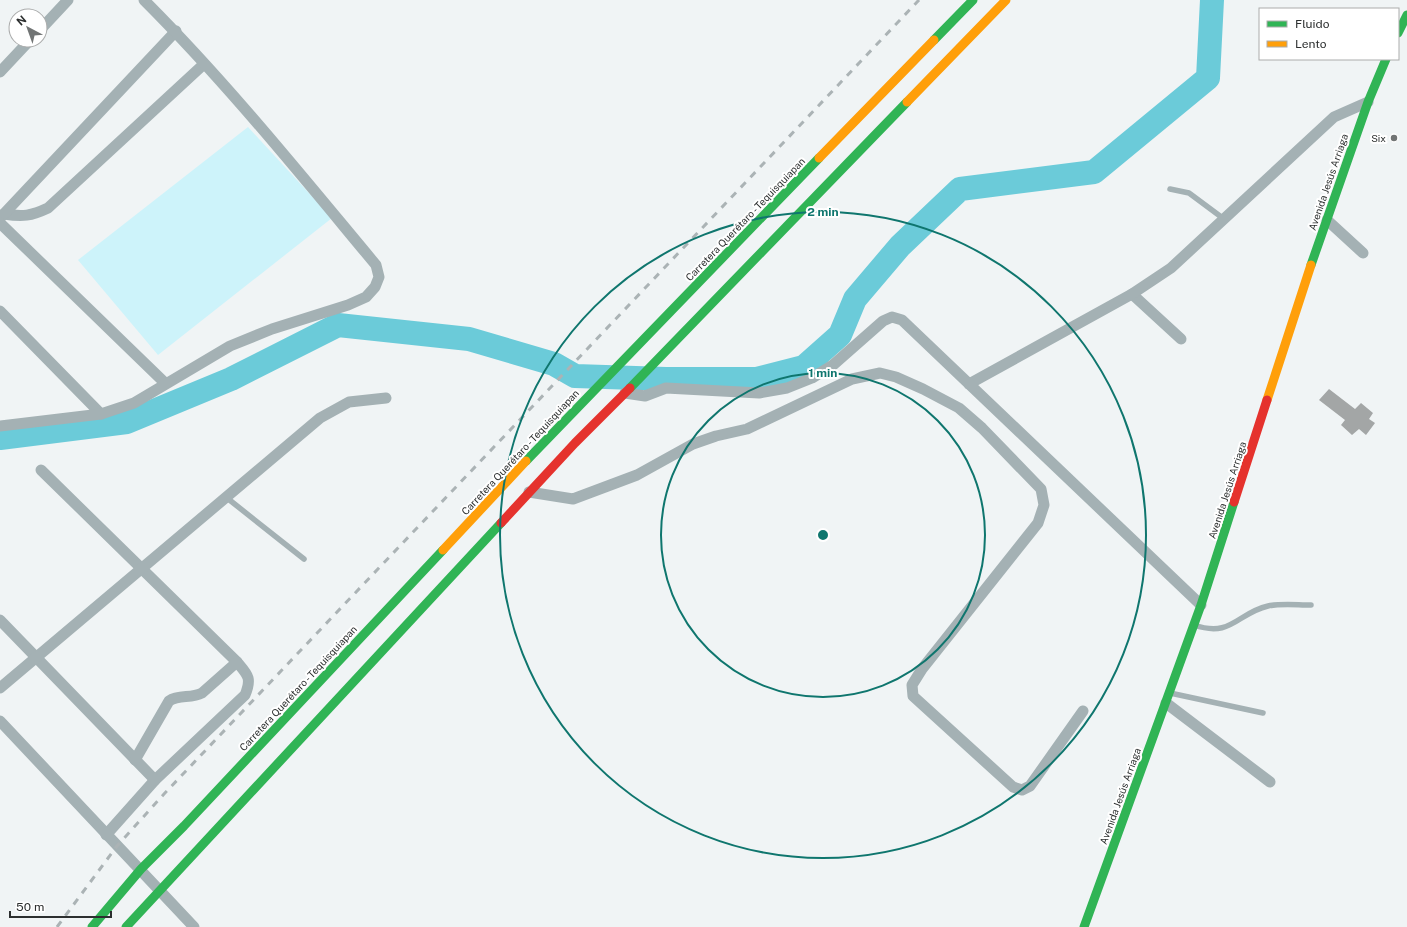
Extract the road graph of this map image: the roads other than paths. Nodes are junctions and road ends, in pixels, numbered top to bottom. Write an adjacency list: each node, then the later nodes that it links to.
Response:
1 (68, 0): 6 (street)
2 (144, 0): 8 (street)
3 (973, 0): 48 (main road, Carretera Querétaro - Tequisquiapan)
4 (1006, 0): 24 (main road)
5 (1407, 15): 7 (main road)
6 (48, 21)
7 (1399, 31)
8 (176, 32): 11 (street); 15 (street)
9 (22, 48): 12 (street)
10 (1386, 60): 13 (main road, Avenida Jesús Arriaga)
11 (204, 64): 15 (street); 22 (street)
12 (0, 72)
13 (1368, 102): 16 (street); 17 (main road, Avenida Jesús Arriaga)
14 (1170, 189): 16 (lane)
15 (1, 218): 22 (street)
16 (1224, 219): 19 (street)
17 (1327, 220): 18 (street); 34 (main road, Avenida Jesús Arriaga)
18 (1363, 253)
19 (1132, 294): 21 (street); 23 (street)
20 (0, 311): 26 (street)
21 (1181, 339)
22 (165, 384): 26 (street)
23 (969, 384): 24 (street); 34 (street)
24 (627, 391): 29 (main road)
25 (386, 398): 30 (street)
26 (101, 414): 27 (street)
27 (0, 426)
28 (41, 470): 32 (street)
29 (529, 492): 41 (street); 49 (main road)
30 (227, 498): 31 (lane); 32 (street)
31 (304, 559)
32 (140, 569): 37 (street); 38 (street)
33 (1311, 604): 36 (lane)
34 (1201, 605): 36 (main road, Avenida Jesús Arriaga)
35 (0, 620): 37 (street)
36 (1194, 625): 40 (main road, Avenida Jesús Arriaga)
37 (36, 658): 39 (street); 44 (street)
38 (236, 662): 44 (street); 45 (street)
39 (0, 688)
40 (1168, 698): 42 (lane); 46 (street); 53 (main road, Avenida Jesús Arriaga)
41 (1084, 711)
42 (1263, 713)
43 (0, 721): 47 (street)
44 (134, 760): 45 (street)
45 (155, 780): 47 (street)
46 (1270, 782)
47 (106, 835): 48 (street)
48 (141, 869): 49 (street); 50 (main road, Carretera Querétaro - Tequisquiapan)
49 (160, 890): 51 (main road); 52 (street)
50 (92, 927)
51 (126, 927)
52 (194, 927)
53 (1084, 927)

